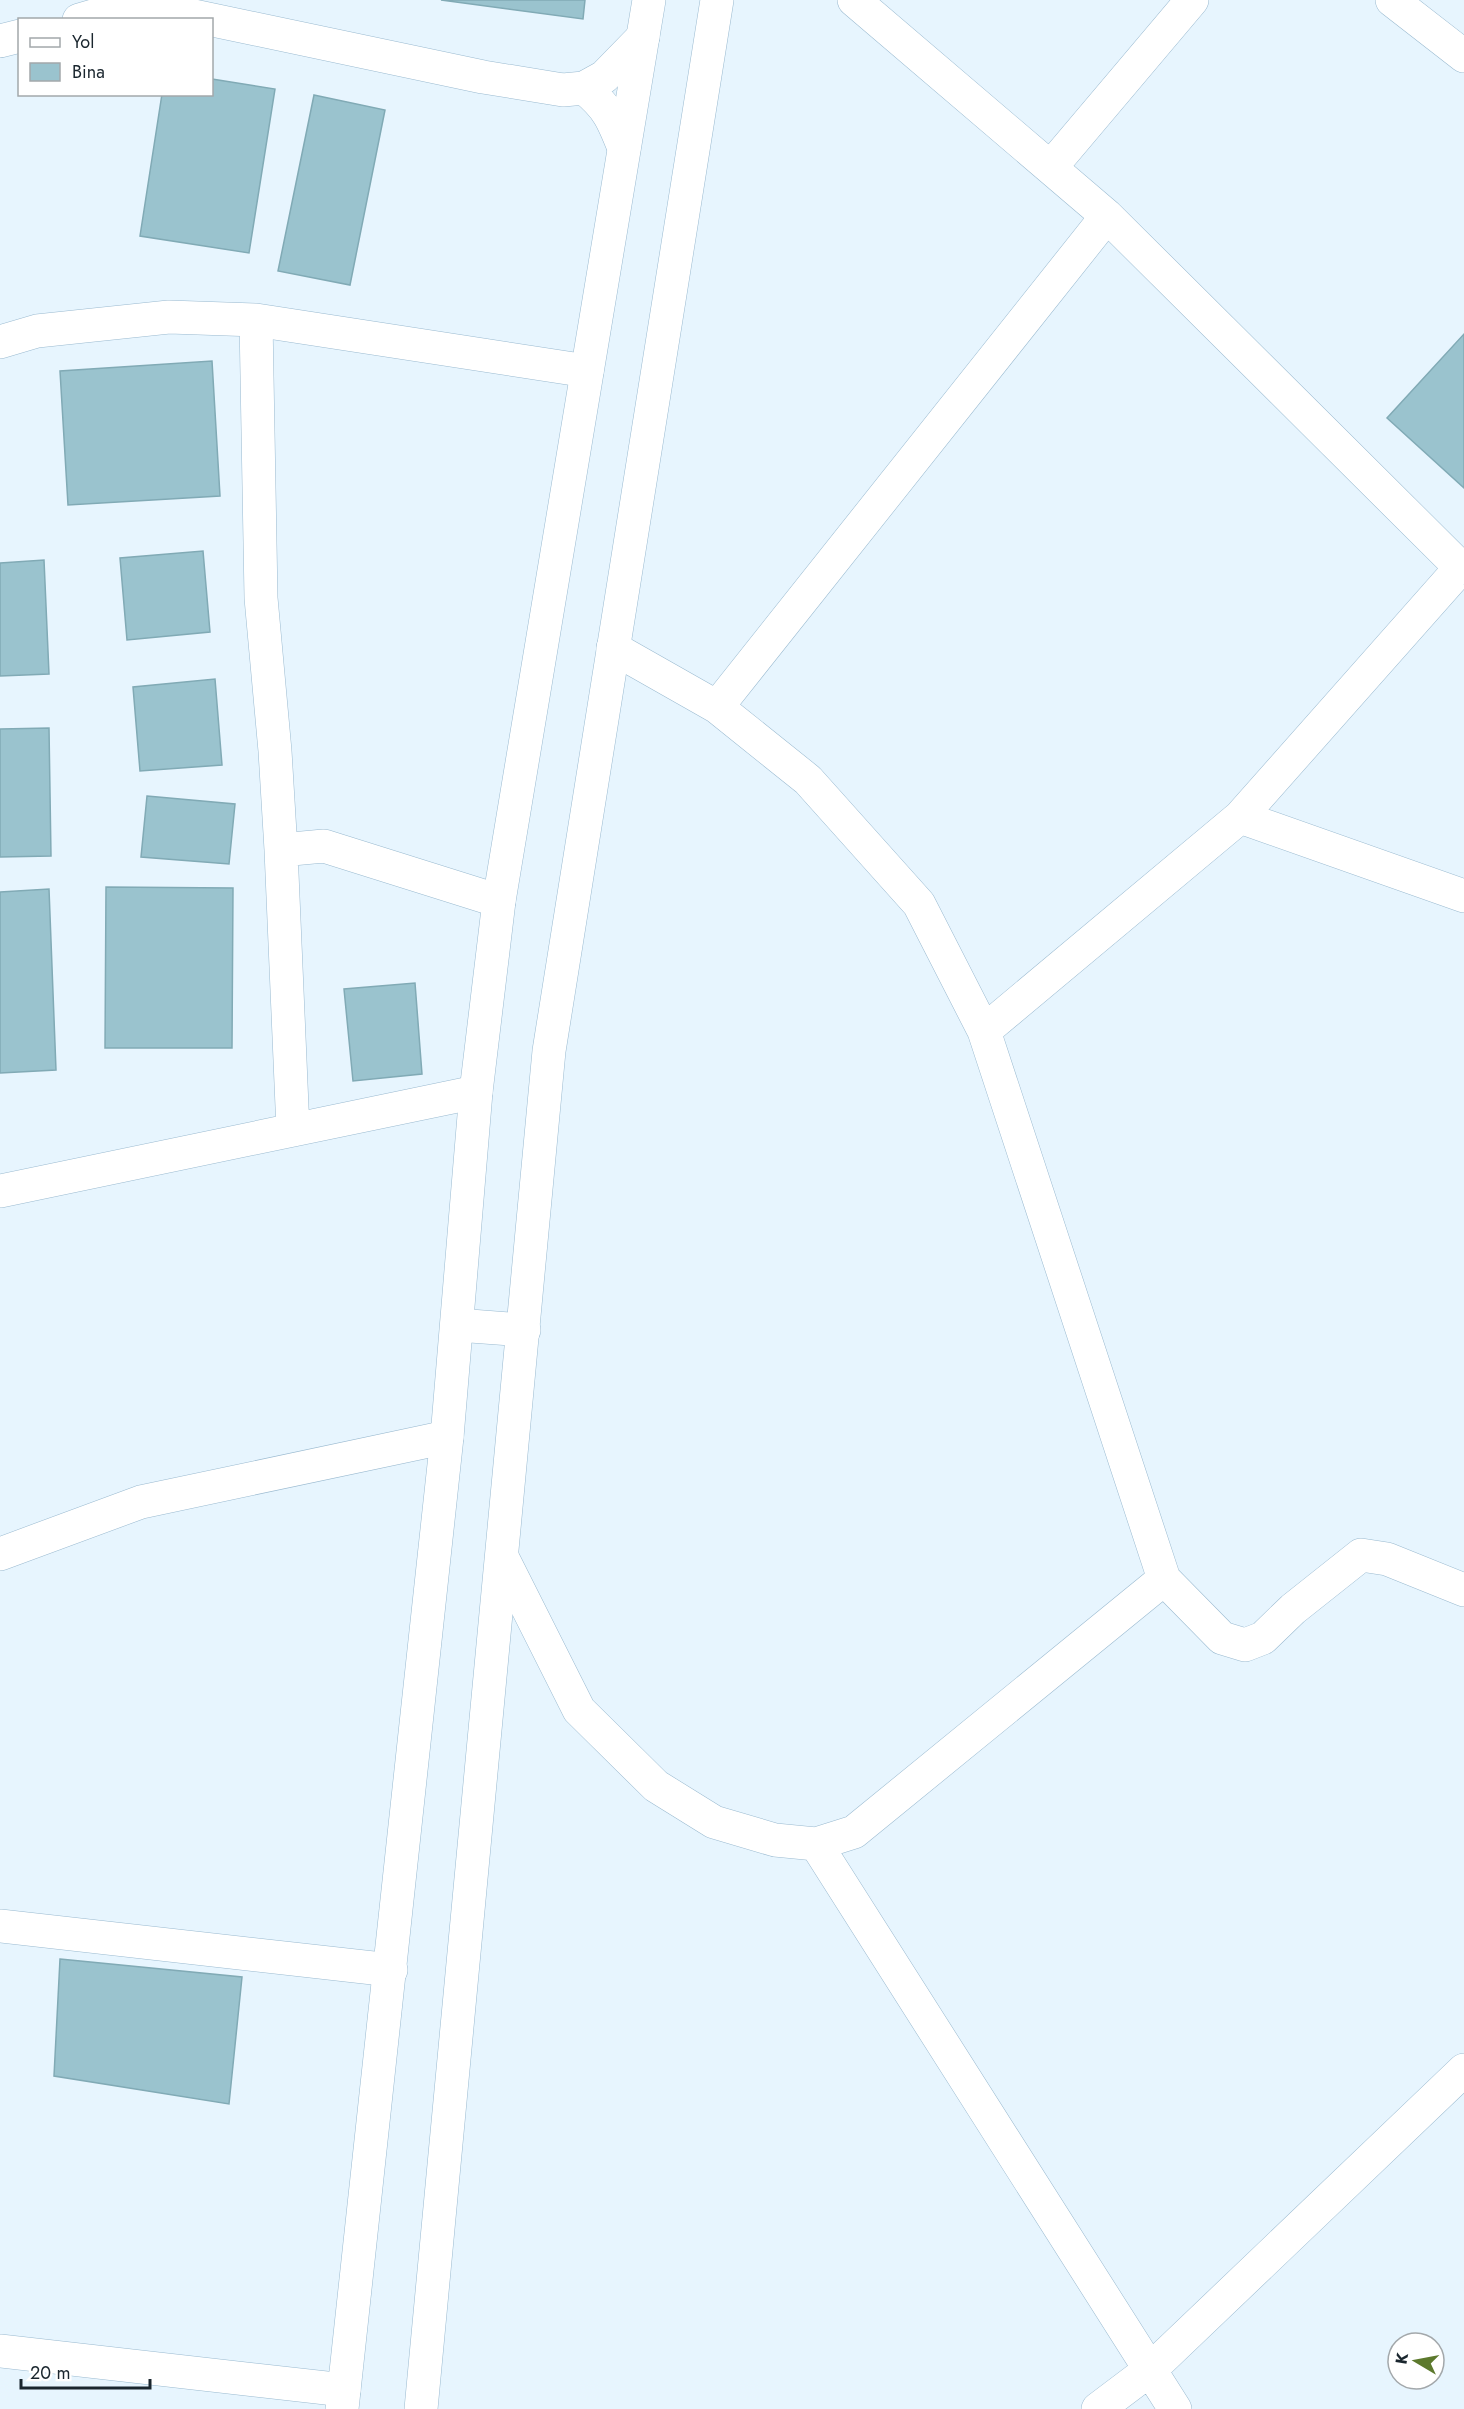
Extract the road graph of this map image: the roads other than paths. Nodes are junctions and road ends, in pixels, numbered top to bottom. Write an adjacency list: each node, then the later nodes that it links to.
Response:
1 (649, 0): 9 (street)
2 (717, 0): 20 (street)
3 (854, 0): 14 (street)
4 (1192, 0): 14 (street)
5 (1392, 0): 11 (street)
6 (176, 6): 7 (street); 12 (street)
7 (86, 18)
8 (18, 36): 10 (street)
9 (643, 37): 12 (street); 13 (street)
10 (0, 41)
11 (1464, 56)
12 (584, 88): 13 (street)
13 (624, 148): 18 (street)
14 (1051, 167): 15 (street)
15 (1107, 216): 19 (street); 21 (street)
16 (256, 320): 17 (street); 18 (street); 23 (street)
17 (0, 342)
18 (587, 371): 25 (street)
19 (1463, 566): 22 (street)
20 (613, 648): 21 (street); 31 (street)
21 (717, 707): 26 (street)
22 (1240, 817): 24 (street); 26 (street)
23 (281, 850): 25 (street); 28 (street)
24 (1464, 896)
25 (499, 902): 27 (street)
26 (984, 1031): 35 (street)
27 (476, 1092): 28 (street); 30 (street)
28 (293, 1130): 29 (street)
29 (0, 1191)
30 (457, 1325): 31 (street); 32 (street)
31 (524, 1330): 34 (street)
32 (447, 1437): 33 (street); 39 (street)
33 (0, 1554)
34 (503, 1559): 37 (street); 44 (street)
35 (1164, 1579): 36 (street); 37 (street)
36 (1463, 1586)
37 (816, 1844): 42 (street)
38 (0, 1926): 39 (street)
39 (391, 1970): 43 (street)
40 (1464, 2070): 42 (street)
41 (0, 2351): 43 (street)
42 (1151, 2369): 45 (street); 46 (street)
43 (343, 2400)
44 (421, 2409)
45 (1098, 2409)
46 (1175, 2409)

